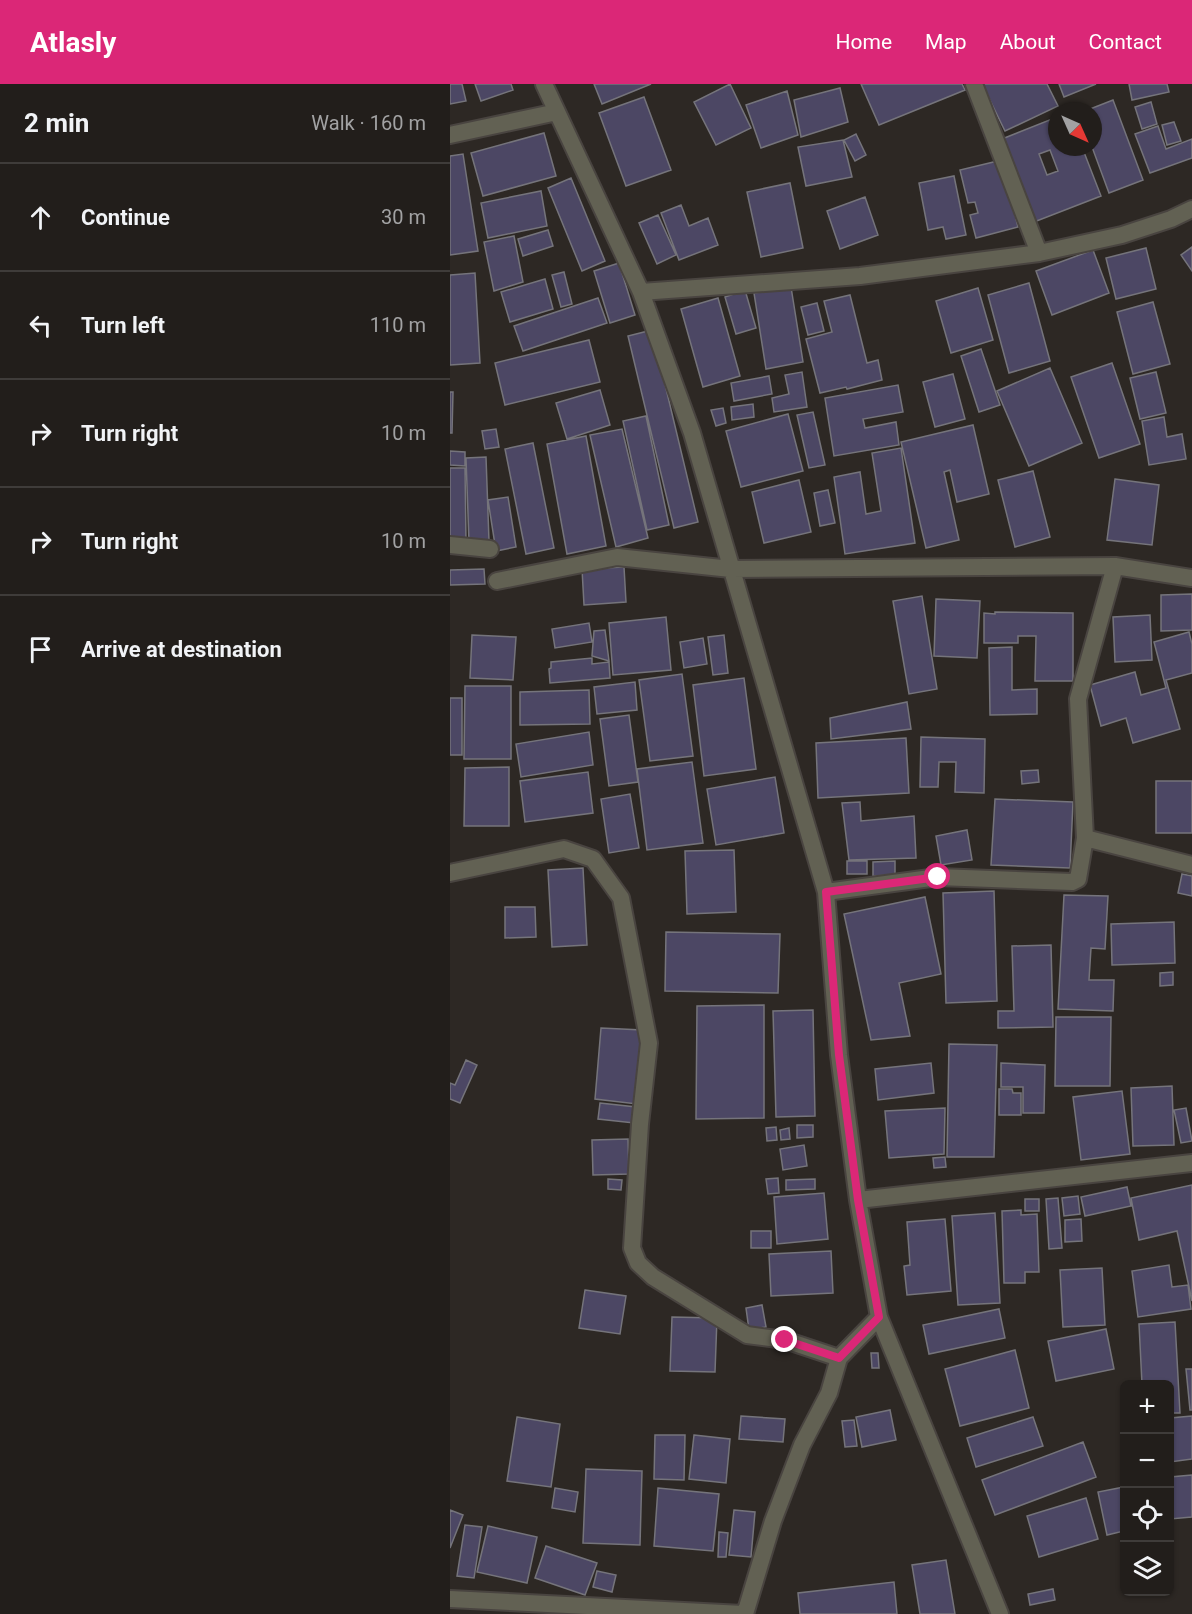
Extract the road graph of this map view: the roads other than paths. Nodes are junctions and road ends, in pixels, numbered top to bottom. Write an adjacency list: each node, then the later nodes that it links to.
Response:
1 (544, 84): 3 (street)
2 (974, 84): 6 (street)
3 (557, 112): 4 (street); 7 (street)
4 (450, 135)
5 (1192, 209): 6 (street)
6 (1039, 253): 7 (street)
7 (641, 292): 11 (street)
8 (450, 545): 9 (street)
9 (490, 549)
10 (1115, 566): 11 (street); 12 (street); 14 (street)
11 (731, 569): 13 (street); 17 (street)
12 (1192, 578)
13 (497, 581)
14 (1084, 838): 15 (street); 17 (street)
15 (1192, 865)
16 (450, 873): 21 (street)
17 (826, 892): 19 (street)
18 (1192, 1163): 19 (street)
19 (858, 1200): 20 (street)
20 (879, 1317): 21 (street); 24 (street)
21 (839, 1358): 23 (street)
22 (450, 1599): 23 (street)
23 (744, 1614)
24 (1000, 1614)

